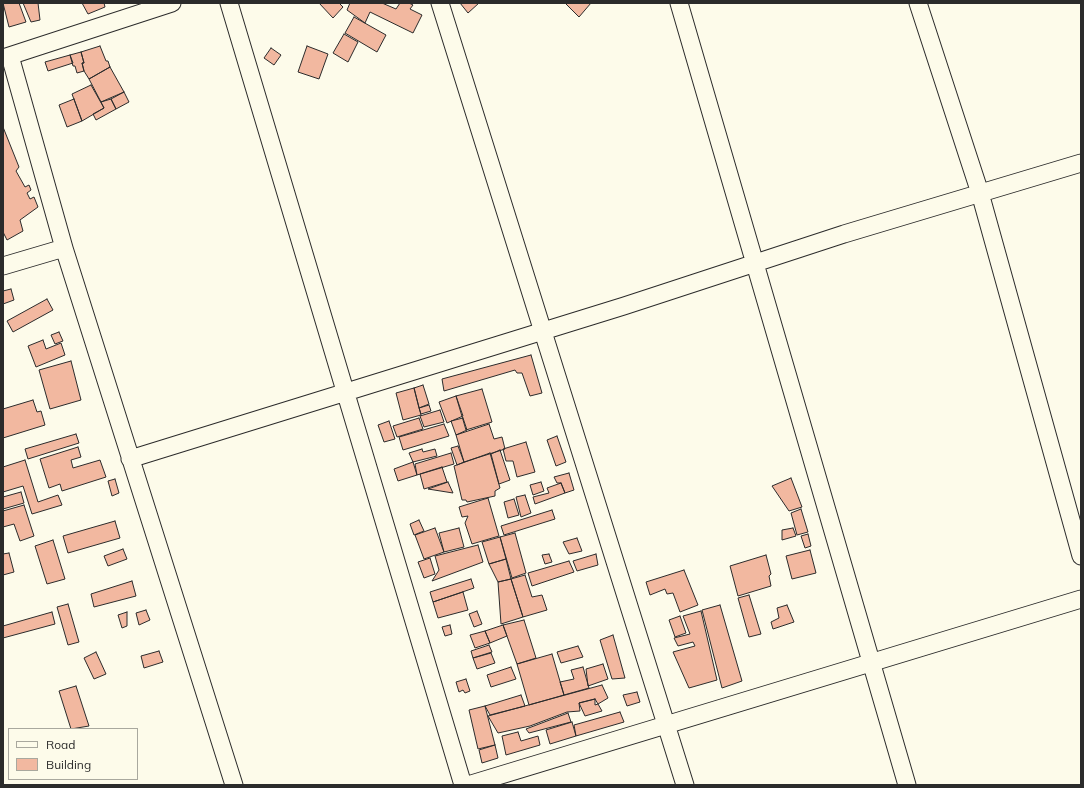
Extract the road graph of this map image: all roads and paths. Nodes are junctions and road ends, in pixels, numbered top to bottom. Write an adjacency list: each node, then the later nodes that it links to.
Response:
1 (172, 3): 6 (street)
2 (229, 3): 13 (street)
3 (440, 3): 12 (street)
4 (679, 3): 10 (street)
5 (918, 3): 8 (street)
6 (6, 57): 9 (street)
7 (1081, 163): 8 (street)
8 (980, 193): 10 (street); 15 (street)
9 (64, 248): 11 (street); 14 (street)
10 (755, 263): 12 (street); 17 (street)
11 (3, 266)
12 (544, 331): 13 (street); 18 (street)
13 (346, 393): 14 (street); 20 (street)
14 (130, 460): 19 (street)
15 (1081, 556)
16 (1081, 599): 17 (street)
17 (871, 663): 18 (street); 23 (street)
18 (666, 725): 21 (street); 22 (street)
19 (234, 785)
20 (463, 785)
21 (468, 785)
22 (685, 785)
23 (907, 785)

